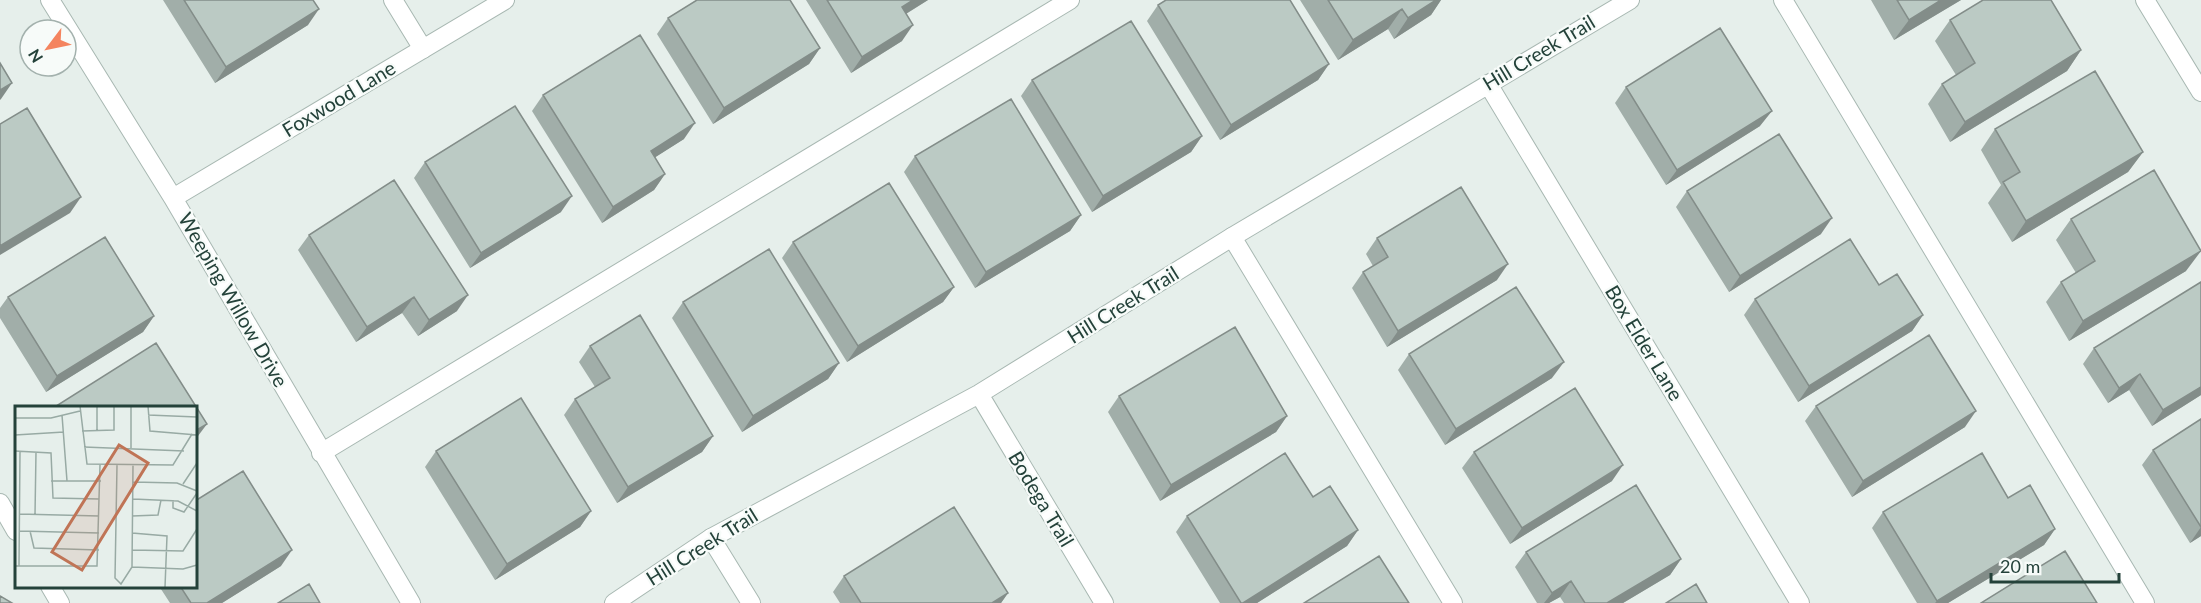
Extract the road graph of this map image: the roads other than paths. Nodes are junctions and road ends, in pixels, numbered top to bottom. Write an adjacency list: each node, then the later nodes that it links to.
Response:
1 (50, 0): 11 (street, Weeping Willow Drive)
2 (393, 0): 8 (street)
3 (505, 0): 8 (street, Foxwood Lane)
4 (1070, 0): 14 (street)
5 (1630, 0): 9 (street, Hill Creek Trail)
6 (1784, 0): 26 (street)
7 (2145, 0): 10 (street)
8 (423, 49): 11 (street, Foxwood Lane)
9 (1488, 84): 12 (street, Hill Creek Trail); 25 (street, Box Elder Lane)
10 (2201, 92)
11 (173, 198): 14 (street, Weeping Willow Drive)
12 (1232, 237): 13 (street, Hill Creek Trail); 24 (street)
13 (979, 394): 17 (street, Hill Creek Trail); 23 (street, Bodega Trail)
14 (321, 453): 20 (street, Weeping Willow Drive)
15 (0, 503): 16 (street)
16 (15, 529)
17 (711, 538): 21 (street, Hill Creek Trail); 22 (street)
18 (51, 588): 19 (street)
19 (60, 603)
20 (411, 603)
21 (614, 603)
22 (751, 603)
23 (1104, 603)
24 (1453, 603)
25 (1800, 603)
26 (2145, 603)

